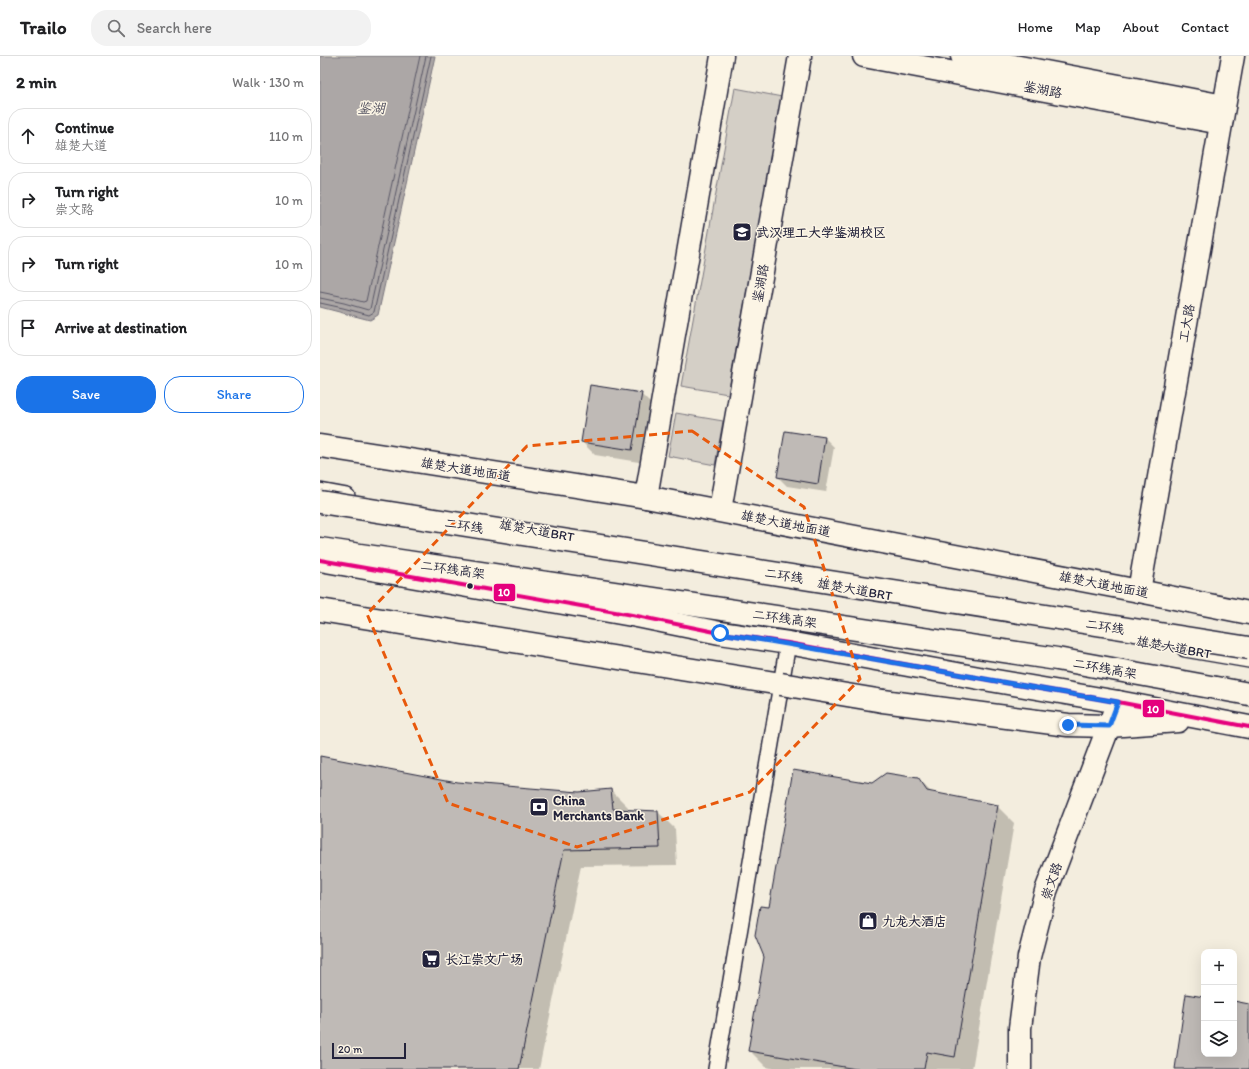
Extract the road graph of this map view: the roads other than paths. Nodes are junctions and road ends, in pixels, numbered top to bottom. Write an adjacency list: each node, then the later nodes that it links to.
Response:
1 (722, 56): 9 (main road)
2 (800, 56): 11 (main road, 鉴湖路)
3 (864, 56): 6 (main road, 鉴湖路)
4 (962, 56): 6 (main road, 鉴湖路)
5 (1233, 56): 6 (main road, 工大路)
6 (1223, 114): 14 (main road, 工大路)
7 (320, 446): 9 (main road, 雄楚大道地面道)
8 (320, 491): 19 (lane, 雄楚大道BRT)
9 (646, 497): 11 (main road, 雄楚大道地面道)
10 (320, 502): 18 (main road, 二环线, bridge)
11 (720, 510): 14 (main road, 雄楚大道地面道)
12 (320, 549): 20 (main road, 二环线高架)
13 (320, 560): 17 (main road)
14 (1139, 591): 16 (main road, 雄楚大道地面道)
15 (320, 610): 23 (main road, bridge)
16 (1249, 613)
17 (788, 643): 21 (main road); 25 (lane)
18 (1249, 648)
19 (1249, 660)
20 (1249, 694)
21 (1118, 702): 22 (main road); 23 (main road, 崇文路)
22 (1207, 719): 23 (main road); 24 (main road)
23 (1109, 726): 26 (main road, 崇文路)
24 (1249, 727)
25 (716, 1069)
26 (1020, 1069)

